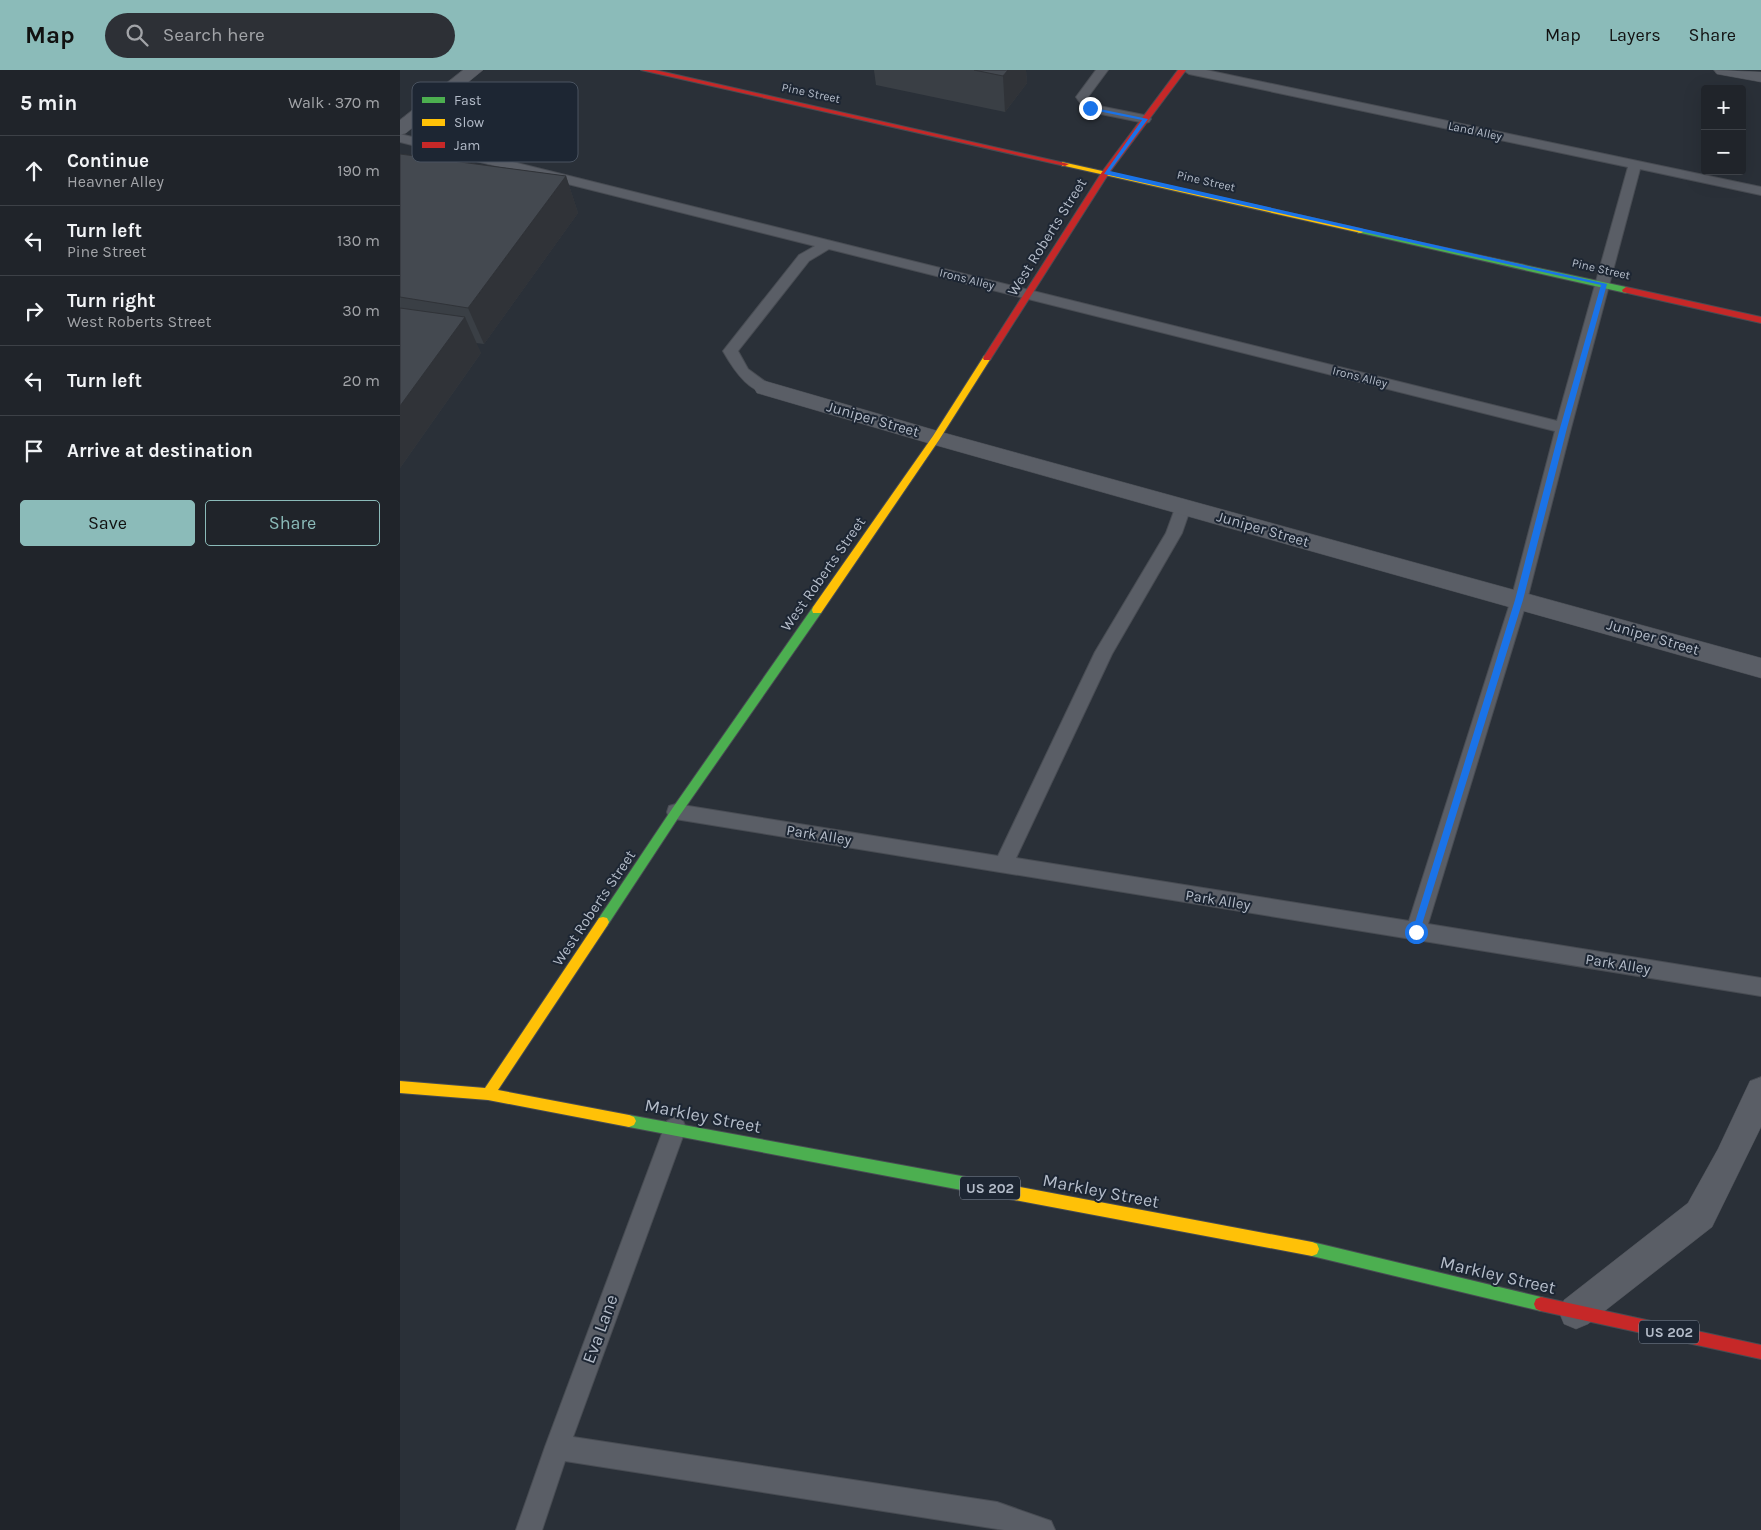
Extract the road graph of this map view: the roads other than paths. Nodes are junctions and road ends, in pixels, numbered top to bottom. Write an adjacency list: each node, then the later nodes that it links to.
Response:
1 (474, 70): 8 (street)
2 (645, 70): 14 (main road, Pine Street)
3 (1102, 70): 10 (lane)
4 (1182, 70): 10 (main road, West Roberts Street)
5 (1189, 70): 13 (lane, Land Alley)
6 (1722, 70): 7 (street)
7 (1761, 77)
8 (459, 82)
9 (412, 119): 11 (street)
10 (1145, 119): 14 (main road, West Roberts Street)
11 (400, 129)
12 (497, 162): 16 (lane, Irons Alley)
13 (1635, 165): 15 (lane, Land Alley); 17 (lane)
14 (1106, 172): 17 (main road, Pine Street); 18 (main road, West Roberts Street)
15 (1761, 191)
16 (828, 244): 18 (lane, Irons Alley); 20 (lane)
17 (1604, 284): 19 (main road, Pine Street); 21 (lane)
18 (1029, 294): 21 (lane, Irons Alley); 22 (main road, West Roberts Street)
19 (1761, 320)
20 (765, 388): 22 (street, Juniper Street)
21 (1564, 428): 24 (lane)
22 (936, 438): 23 (street, Juniper Street); 26 (main road, West Roberts Street)
23 (1183, 507): 24 (street, Juniper Street); 27 (lane)
24 (1519, 600): 25 (street, Juniper Street); 28 (lane)
25 (1761, 668)
26 (676, 812): 27 (lane, Park Alley); 32 (main road, West Roberts Street)
27 (1003, 865): 28 (lane, Park Alley)
28 (1416, 932): 29 (lane, Park Alley)
29 (1761, 987)
30 (400, 1087): 32 (main road, Markley Street / US 202)
31 (1761, 1092): 34 (street)
32 (488, 1094): 33 (main road, Markley Street / US 202)
33 (675, 1128): 34 (main road, Markley Street / US 202); 36 (lane, Eva Lane)
34 (1576, 1312): 35 (main road, Markley Street / US 202)
35 (1761, 1352)
36 (557, 1447): 37 (lane, Eva Lane); 38 (lane)
37 (529, 1530)
38 (1042, 1530)

